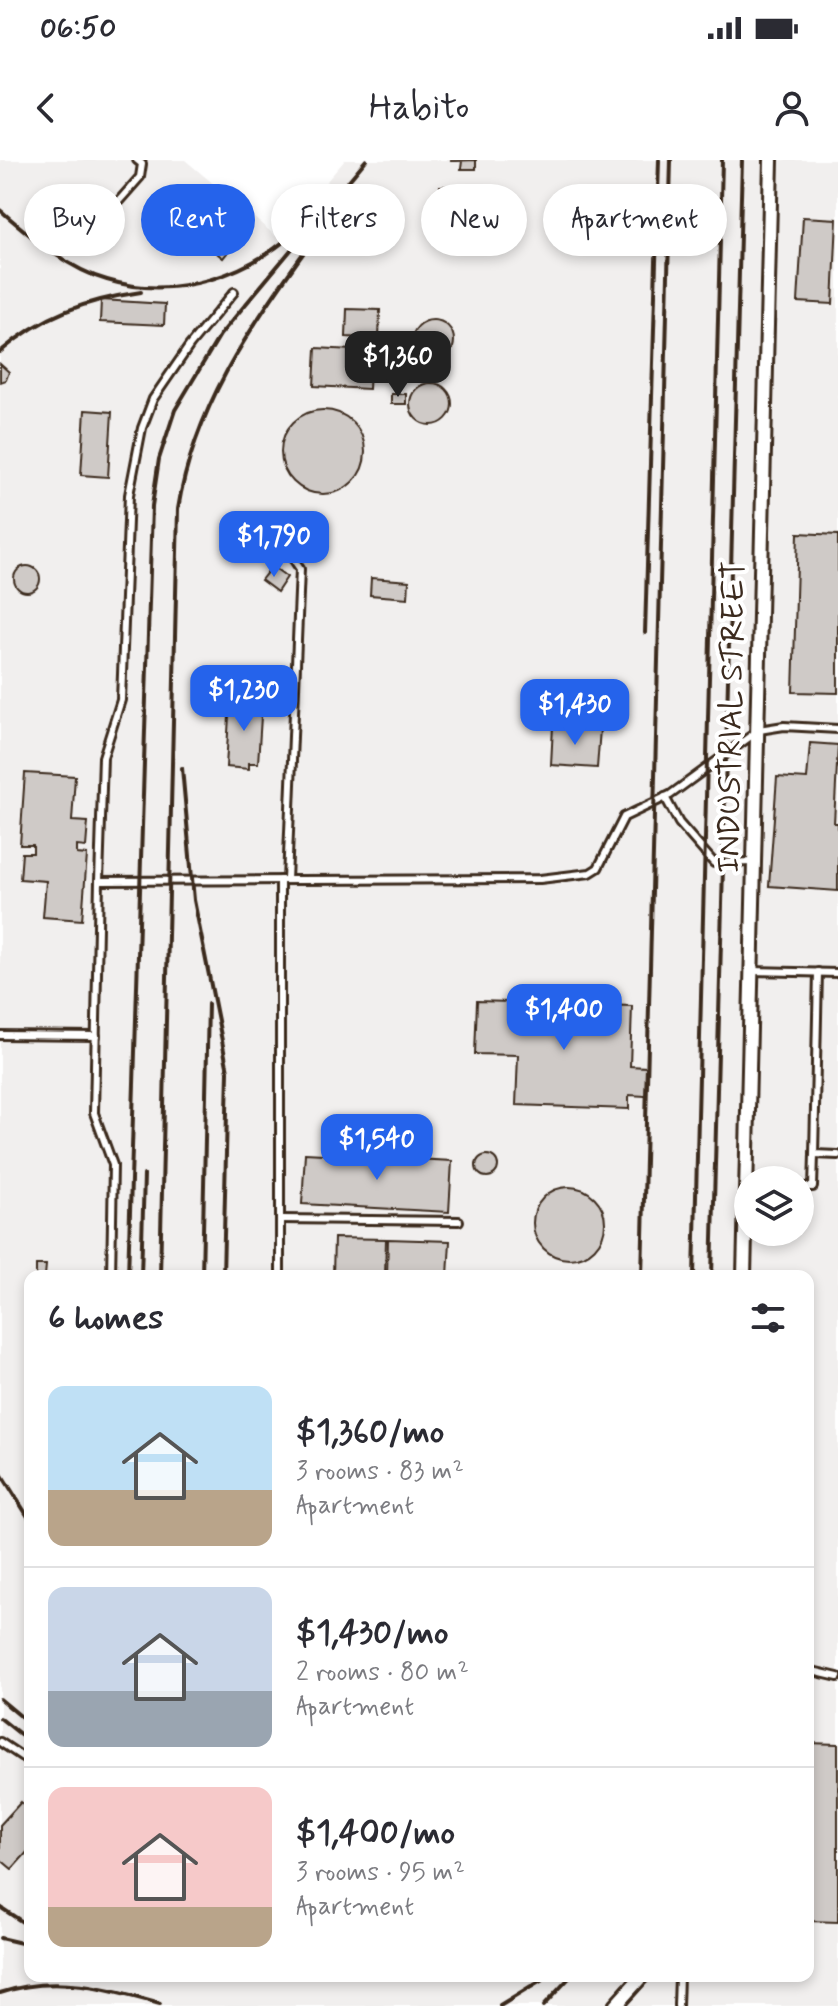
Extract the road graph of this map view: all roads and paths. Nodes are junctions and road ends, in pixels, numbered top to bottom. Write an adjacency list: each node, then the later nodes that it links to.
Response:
1 (137, 160): 3 (lane)
2 (771, 160): 7 (street, INDUSTRIAL STREET)
3 (125, 194)
4 (234, 292): 11 (lane)
5 (234, 536): 10 (lane)
6 (838, 729): 7 (lane)
7 (759, 730): 8 (lane); 9 (street, INDUSTRIAL STREET)
8 (665, 797): 9 (lane); 10 (lane)
9 (755, 862): 12 (street, INDUSTRIAL STREET)
10 (284, 880): 11 (lane); 21 (lane)
11 (99, 881): 16 (lane)
12 (752, 971): 13 (lane); 19 (street, INDUSTRIAL STREET)
13 (818, 972): 14 (lane); 17 (lane)
14 (838, 973)
15 (0, 1035): 16 (lane)
16 (96, 1036): 24 (lane)
17 (814, 1154): 18 (lane); 20 (lane)
18 (838, 1155)
19 (747, 1166)
20 (814, 1166)
21 (281, 1219): 22 (lane); 25 (lane)
22 (459, 1221)
23 (745, 1246): 26 (street, INDUSTRIAL STREET)
24 (111, 1270)
25 (280, 1270)
26 (744, 1270)
27 (814, 1671): 28 (lane)
28 (838, 1677)
29 (0, 1742): 30 (lane)
30 (24, 1758)
31 (637, 1982): 33 (street)
32 (679, 1982): 34 (lane)
33 (615, 2006)
34 (678, 2006)

